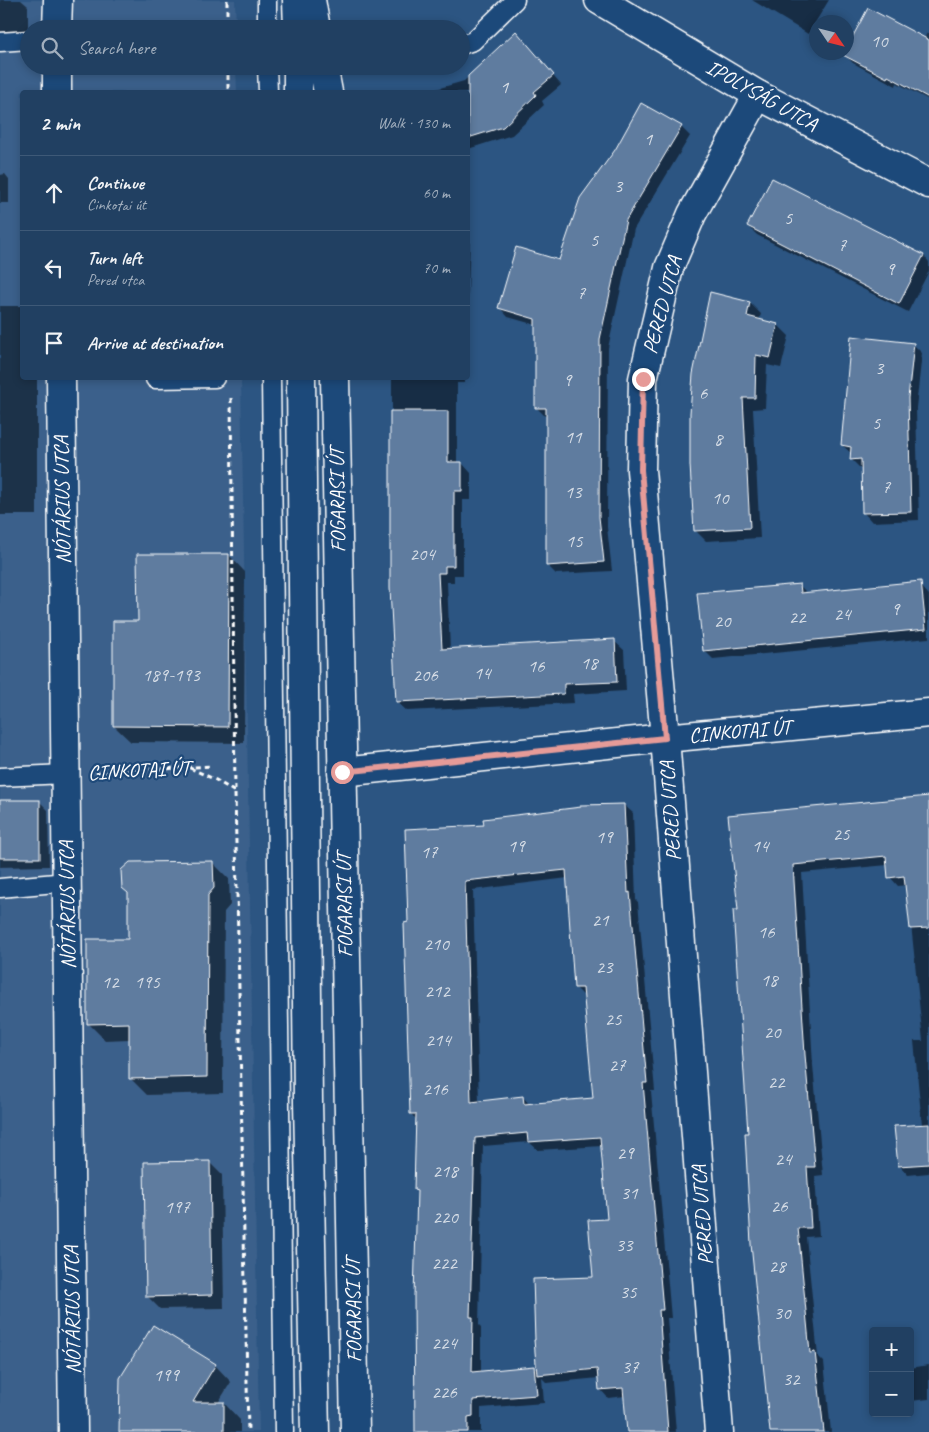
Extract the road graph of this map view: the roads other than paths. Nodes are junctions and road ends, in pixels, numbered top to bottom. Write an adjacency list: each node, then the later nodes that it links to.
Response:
1 (58, 0): 7 (street)
2 (267, 0): 8 (lane)
3 (297, 0): 9 (street)
4 (311, 0): 10 (street)
5 (515, 0): 13 (lane)
6 (599, 0): 22 (street, IPOLYSÁG UTCA)
7 (57, 20)
8 (267, 20)
9 (298, 20)
10 (314, 20)
11 (20, 41): 12 (lane)
12 (0, 42)
13 (470, 42)
14 (57, 75): 18 (street)
15 (268, 75): 19 (lane)
16 (298, 75): 20 (street)
17 (325, 75): 21 (street)
18 (57, 90)
19 (268, 90)
20 (298, 90)
21 (328, 90)
22 (758, 95): 23 (street, IPOLYSÁG UTCA); 29 (street, PERED UTCA)
23 (929, 184)
24 (61, 380): 31 (street, NÓTÁRIUS UTCA)
25 (271, 380): 36 (lane)
26 (301, 380): 37 (street, FOGARASI ÚT)
27 (334, 380): 30 (street, FOGARASI ÚT)
28 (929, 714): 29 (street, CINKOTAI ÚT)
29 (665, 738): 30 (street, CINKOTAI ÚT); 39 (street, PERED UTCA)
30 (342, 772): 38 (street, FOGARASI ÚT)
31 (65, 774): 32 (lane); 33 (street, NÓTÁRIUS UTCA)
32 (0, 777)
33 (67, 882): 34 (lane); 35 (street, NÓTÁRIUS UTCA)
34 (0, 888)
35 (73, 1432)
36 (284, 1432)
37 (315, 1432)
38 (355, 1432)
39 (719, 1432)

